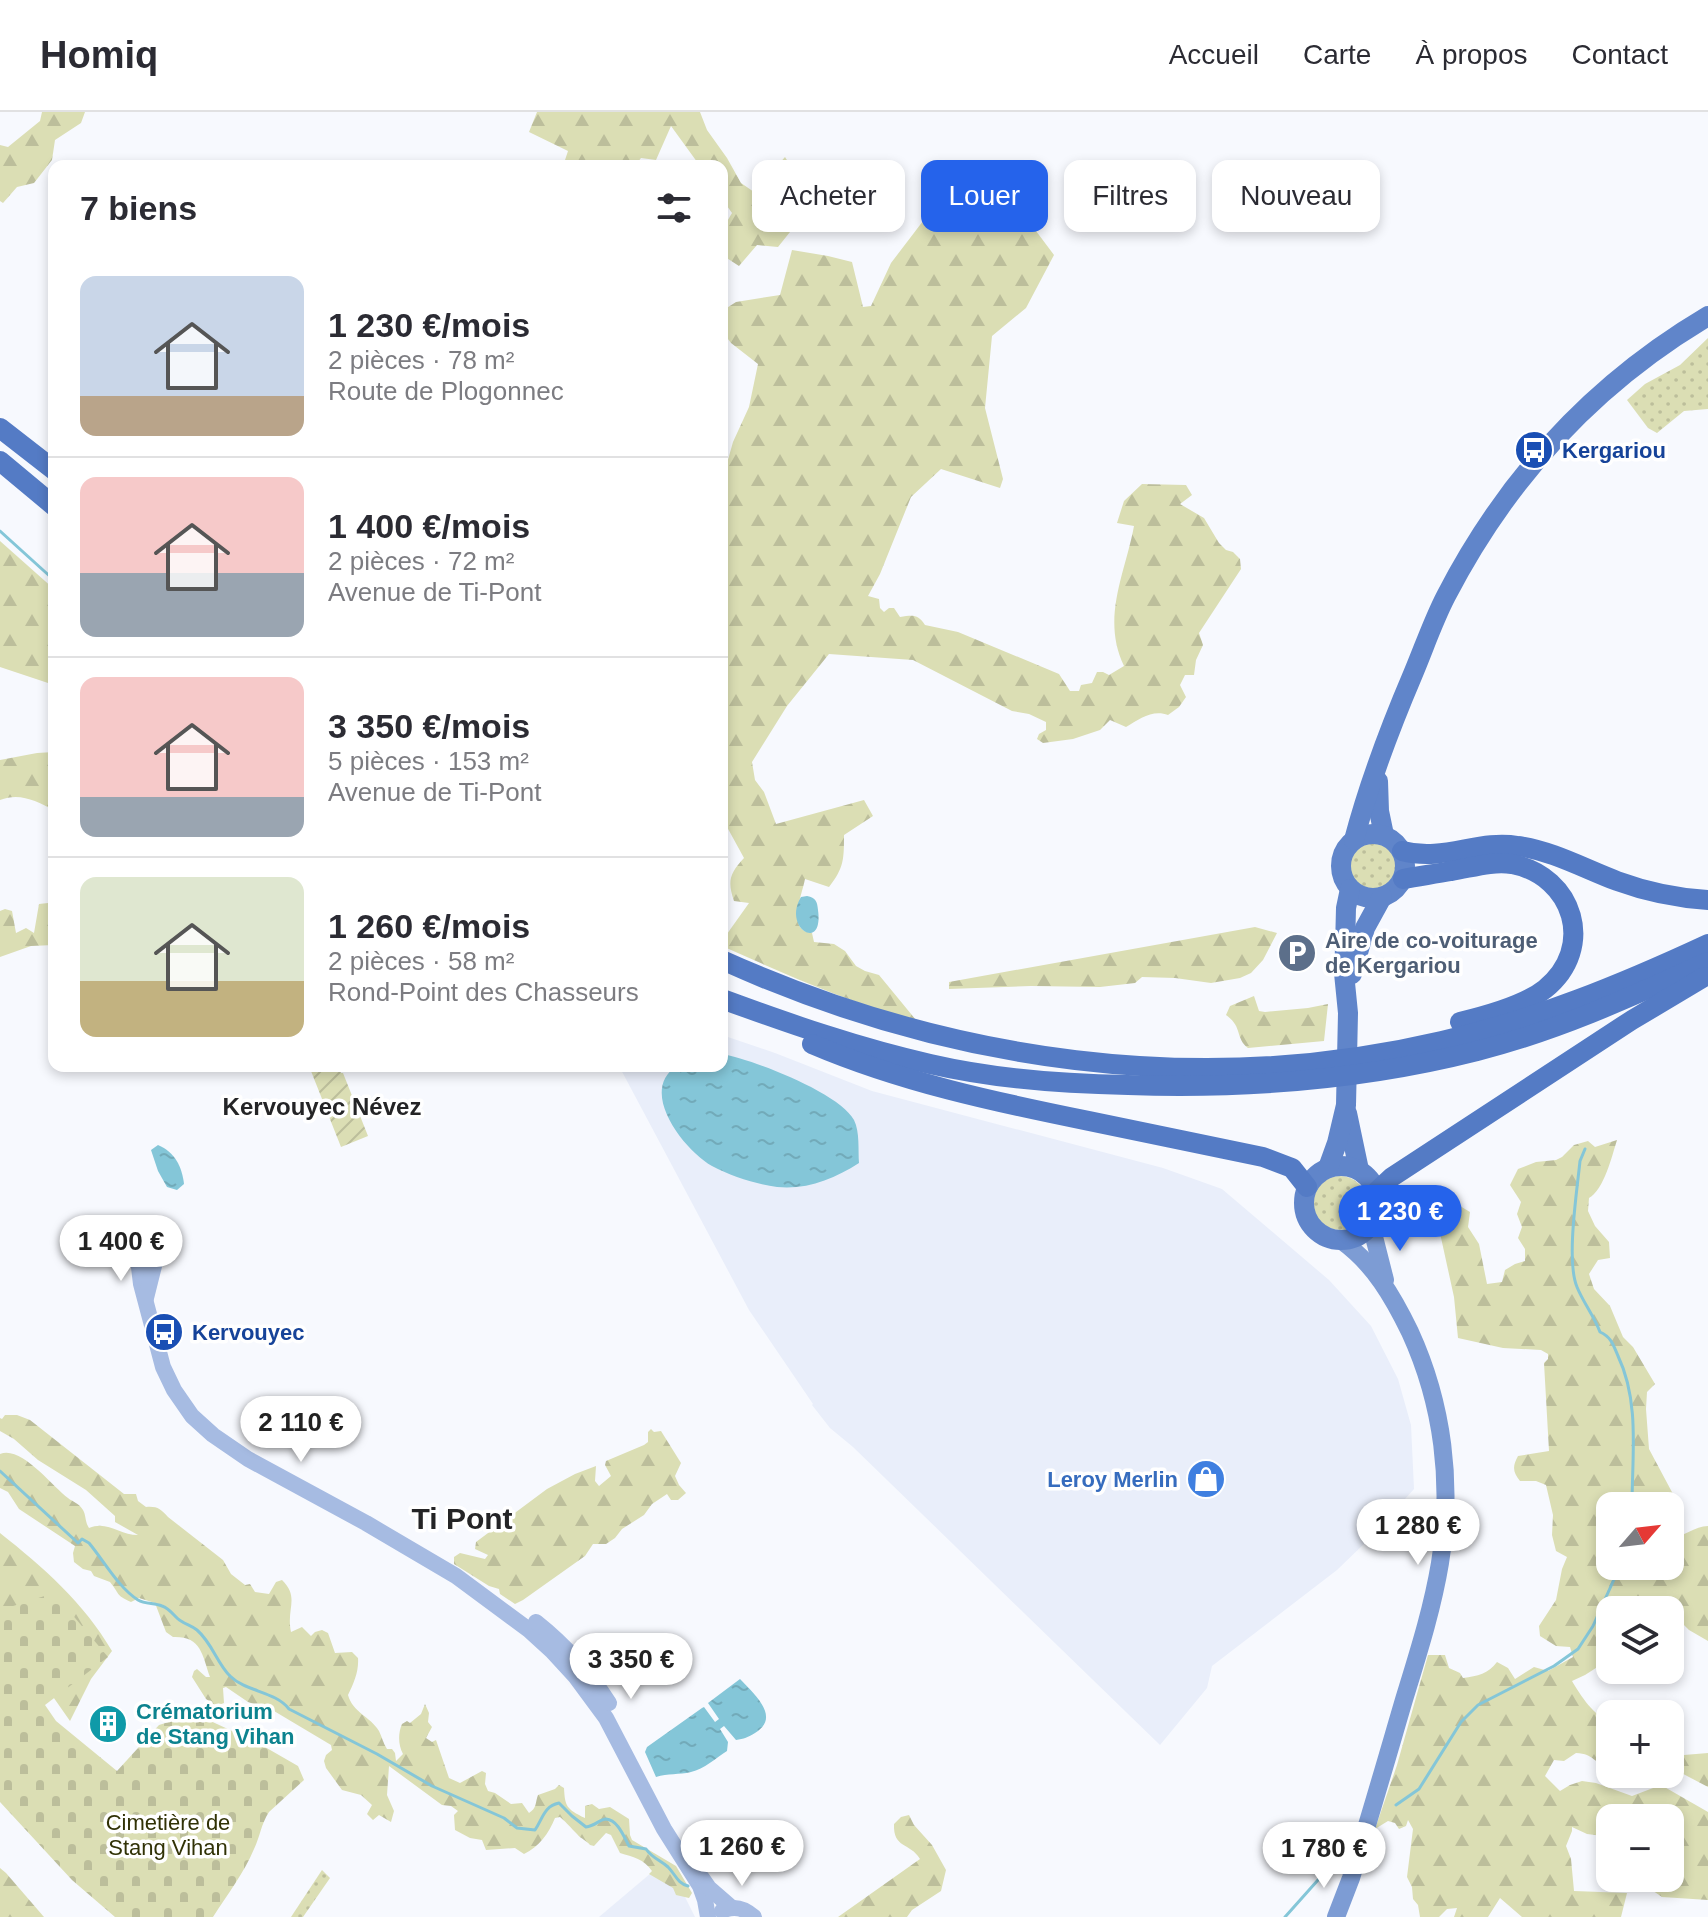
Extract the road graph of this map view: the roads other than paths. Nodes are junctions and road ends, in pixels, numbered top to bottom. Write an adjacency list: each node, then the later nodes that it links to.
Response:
1 (1708, 316): 6 (main road)
2 (0, 428): 4 (highway)
3 (0, 461): 5 (highway)
4 (48, 465)
5 (48, 501)
6 (1380, 758): 7 (main road); 8 (main road)
7 (1384, 835): 8 (main road); 9 (main road)
8 (1354, 840): 11 (main road)
9 (1402, 851): 10 (main road); 13 (highway)
10 (1403, 879): 12 (main road); 21 (highway)
11 (1350, 889): 12 (main road); 20 (main road)
12 (1382, 897): 20 (main road)
13 (1708, 900)
14 (1708, 944): 21 (highway)
15 (1708, 962): 18 (highway)
16 (728, 963): 21 (highway)
17 (1708, 975): 26 (highway)
18 (728, 1002)
19 (728, 1003): 25 (highway)
20 (1348, 1003): 22 (main road)
21 (1288, 1064)
22 (1346, 1105): 23 (main road); 24 (main road)
23 (1328, 1168): 24 (main road); 25 (main road)
24 (1359, 1170): 26 (main road)
25 (1307, 1187): 28 (main road)
26 (1377, 1191): 27 (main road)
27 (1371, 1225): 28 (main road); 31 (main road)
28 (1342, 1241): 31 (main road)
29 (156, 1258): 32 (street)
30 (138, 1259): 32 (street)
31 (1388, 1290): 34 (main road)
32 (146, 1299): 33 (street)
33 (456, 1576): 35 (street); 36 (street)
34 (1351, 1878): 39 (main road); 40 (main road)
35 (732, 1908): 37 (street); 38 (street)
36 (708, 1917)
37 (715, 1917)
38 (754, 1917)
39 (1336, 1917)
40 (1344, 1917)

